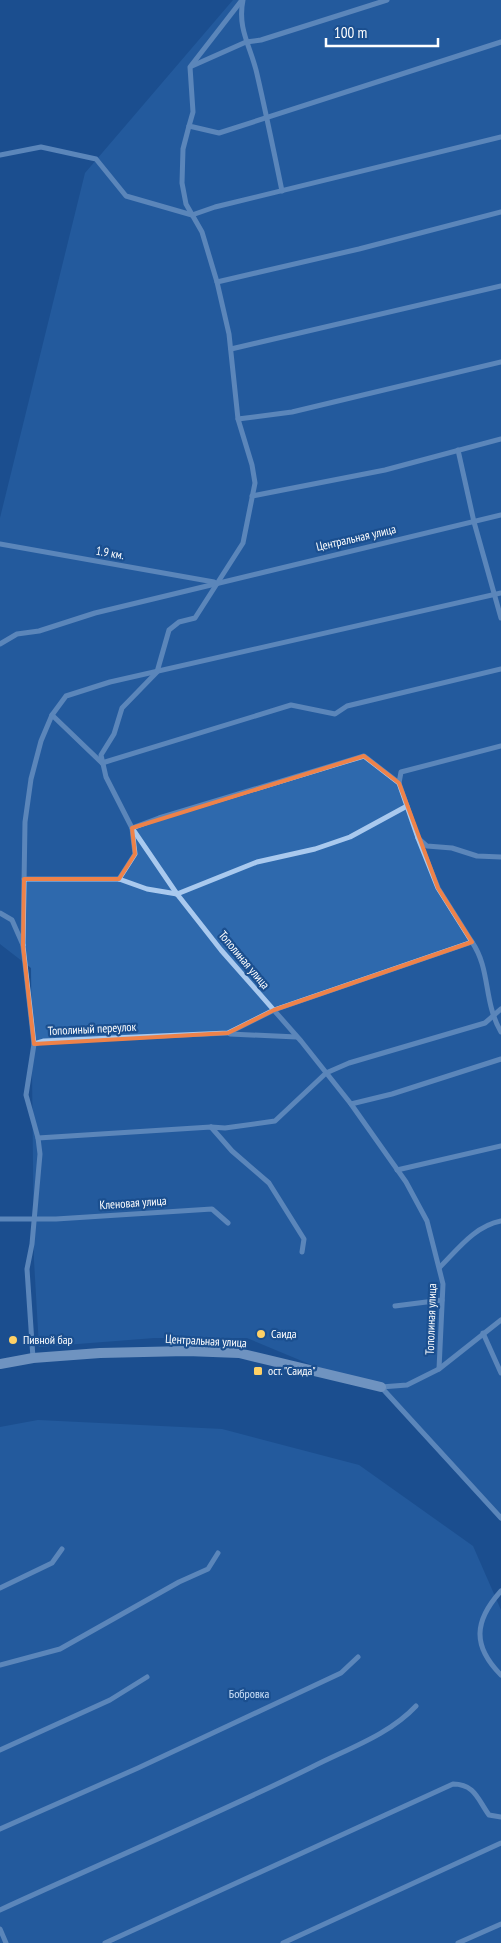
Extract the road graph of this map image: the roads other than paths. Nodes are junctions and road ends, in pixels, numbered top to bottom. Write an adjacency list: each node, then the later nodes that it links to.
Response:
1 (243, 0): 3 (street); 5 (street)
2 (387, 0): 3 (street)
3 (246, 42): 5 (street); 6 (street)
4 (501, 42): 6 (street)
5 (190, 67): 7 (street)
6 (267, 116): 7 (street); 10 (street)
7 (189, 126): 12 (street)
8 (501, 137): 10 (street)
9 (0, 154): 12 (street)
10 (282, 191): 12 (street)
11 (501, 212): 13 (street)
12 (192, 215): 13 (street)
13 (217, 282): 15 (street)
14 (501, 286): 15 (street)
15 (231, 349): 17 (street)
16 (501, 362): 17 (street)
17 (238, 419): 20 (street)
18 (501, 439): 19 (street)
19 (458, 450): 20 (street); 22 (street)
20 (252, 496): 24 (street)
21 (501, 515): 22 (street, Центральная улица)
22 (474, 522): 24 (street, Центральная улица); 25 (street)
23 (0, 544): 24 (street, 1.9 км.)
24 (217, 583): 27 (street, Центральная улица); 29 (street)
25 (498, 594): 26 (street); 29 (street, Тополиный переулок)
26 (501, 618)
27 (0, 644)
28 (501, 669): 32 (street)
29 (157, 672): 30 (street, Тополиный переулок); 32 (street)
30 (52, 715): 32 (street); 38 (street, Тополиный переулок)
31 (501, 746): 33 (street)
32 (102, 763): 35 (street, Тополиная улица)
33 (399, 783): 34 (street); 35 (street)
34 (406, 806): 36 (street); 40 (street)
35 (132, 828): 39 (street); 40 (street, Тополиная улица)
36 (418, 838): 37 (street); 42 (street)
37 (501, 857)
38 (24, 879): 39 (street); 43 (street, Тополиный переулок)
39 (119, 880): 40 (street)
40 (178, 894): 45 (street, Тополиная улица)
41 (0, 913): 43 (street)
42 (472, 942): 45 (street, Тополиный переулок); 46 (street)
43 (23, 946): 50 (street, Тополиный переулок)
44 (501, 1009): 46 (street)
45 (274, 1010): 48 (street, Тополиный переулок); 49 (street, Тополиная улица)
46 (492, 1016): 47 (street); 52 (street)
47 (501, 1032)
48 (228, 1034): 49 (street, Тополиный переулок); 50 (street, Тополиный переулок)
49 (297, 1037): 52 (street, Тополиная улица)
50 (34, 1044): 55 (street)
51 (501, 1059): 53 (street)
52 (326, 1073): 53 (street, Тополиная улица); 54 (street)
53 (351, 1104): 57 (street, Тополиная улица)
54 (211, 1127): 55 (street); 62 (street)
55 (38, 1138): 58 (street)
56 (501, 1146): 57 (street)
57 (397, 1170): 63 (street, Тополиная улица)
58 (34, 1217): 59 (street, Кленовая улица); 61 (street, Кленовая улица); 68 (street)
59 (0, 1219)
60 (501, 1221): 63 (street)
61 (228, 1223)
62 (302, 1252)
63 (440, 1267): 64 (street, Тополиная улица)
64 (442, 1300): 65 (street); 70 (street, Тополиная улица)
65 (395, 1306)
66 (501, 1320): 67 (street)
67 (483, 1333): 70 (street); 71 (street)
68 (33, 1358): 69 (street, Центральная улица); 72 (street, Центральная улица)
69 (0, 1364)
70 (439, 1369): 72 (street)
71 (501, 1373)
72 (381, 1387): 73 (street)
73 (501, 1518)
74 (62, 1549): 76 (street)
75 (218, 1553): 79 (street)
76 (0, 1588)
77 (501, 1591): 80 (street)
78 (358, 1657): 85 (street)
79 (0, 1665)
80 (501, 1675)
81 (147, 1677): 83 (street)
82 (416, 1706): 87 (street)
83 (0, 1750)
84 (501, 1817): 91 (street)
85 (0, 1829)
86 (501, 1843): 92 (street)
87 (0, 1910)
88 (501, 1924): 93 (street)
89 (0, 1929): 90 (street)
90 (6, 1943)
91 (105, 1943)
92 (283, 1943)
93 (458, 1943)

